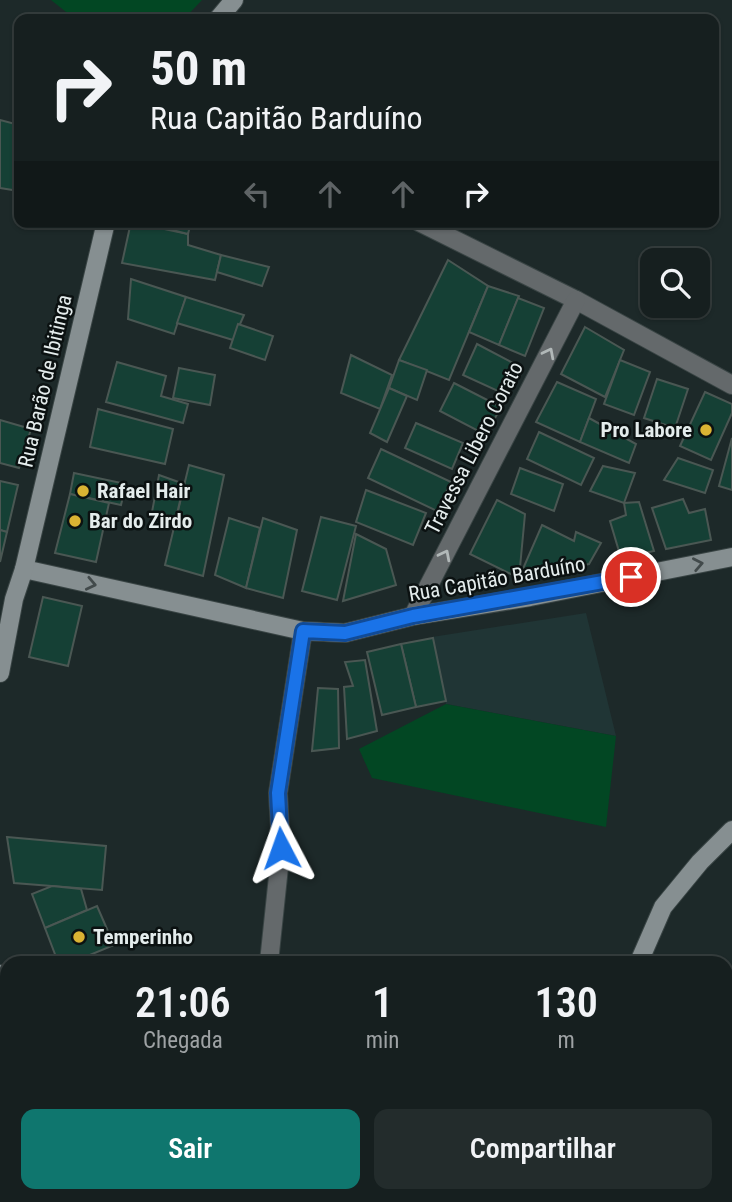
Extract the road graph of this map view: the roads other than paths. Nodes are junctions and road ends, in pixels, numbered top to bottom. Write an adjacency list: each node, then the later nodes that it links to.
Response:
1 (234, 0): 2 (street)
2 (222, 14)
3 (105, 228): 8 (street, Rua Barão de Ibitinga)
4 (431, 228): 5 (street)
5 (576, 300): 6 (street); 10 (street, Travessa Libero Corato, one-way to 5)
6 (732, 385)
7 (732, 557): 10 (street, Rua Capitão Barduíno, one-way to 7)
8 (24, 569): 9 (street, Rua Barão de Ibitinga); 11 (street, Rua Capitão Barduíno, one-way to 11)
9 (7, 597): 12 (street, Rua Barão de Ibitinga)
10 (413, 616): 11 (street, Rua Capitão Barduíno)
11 (303, 631): 14 (street)
12 (0, 673)
13 (732, 830): 15 (street)
14 (270, 956)
15 (642, 956)

